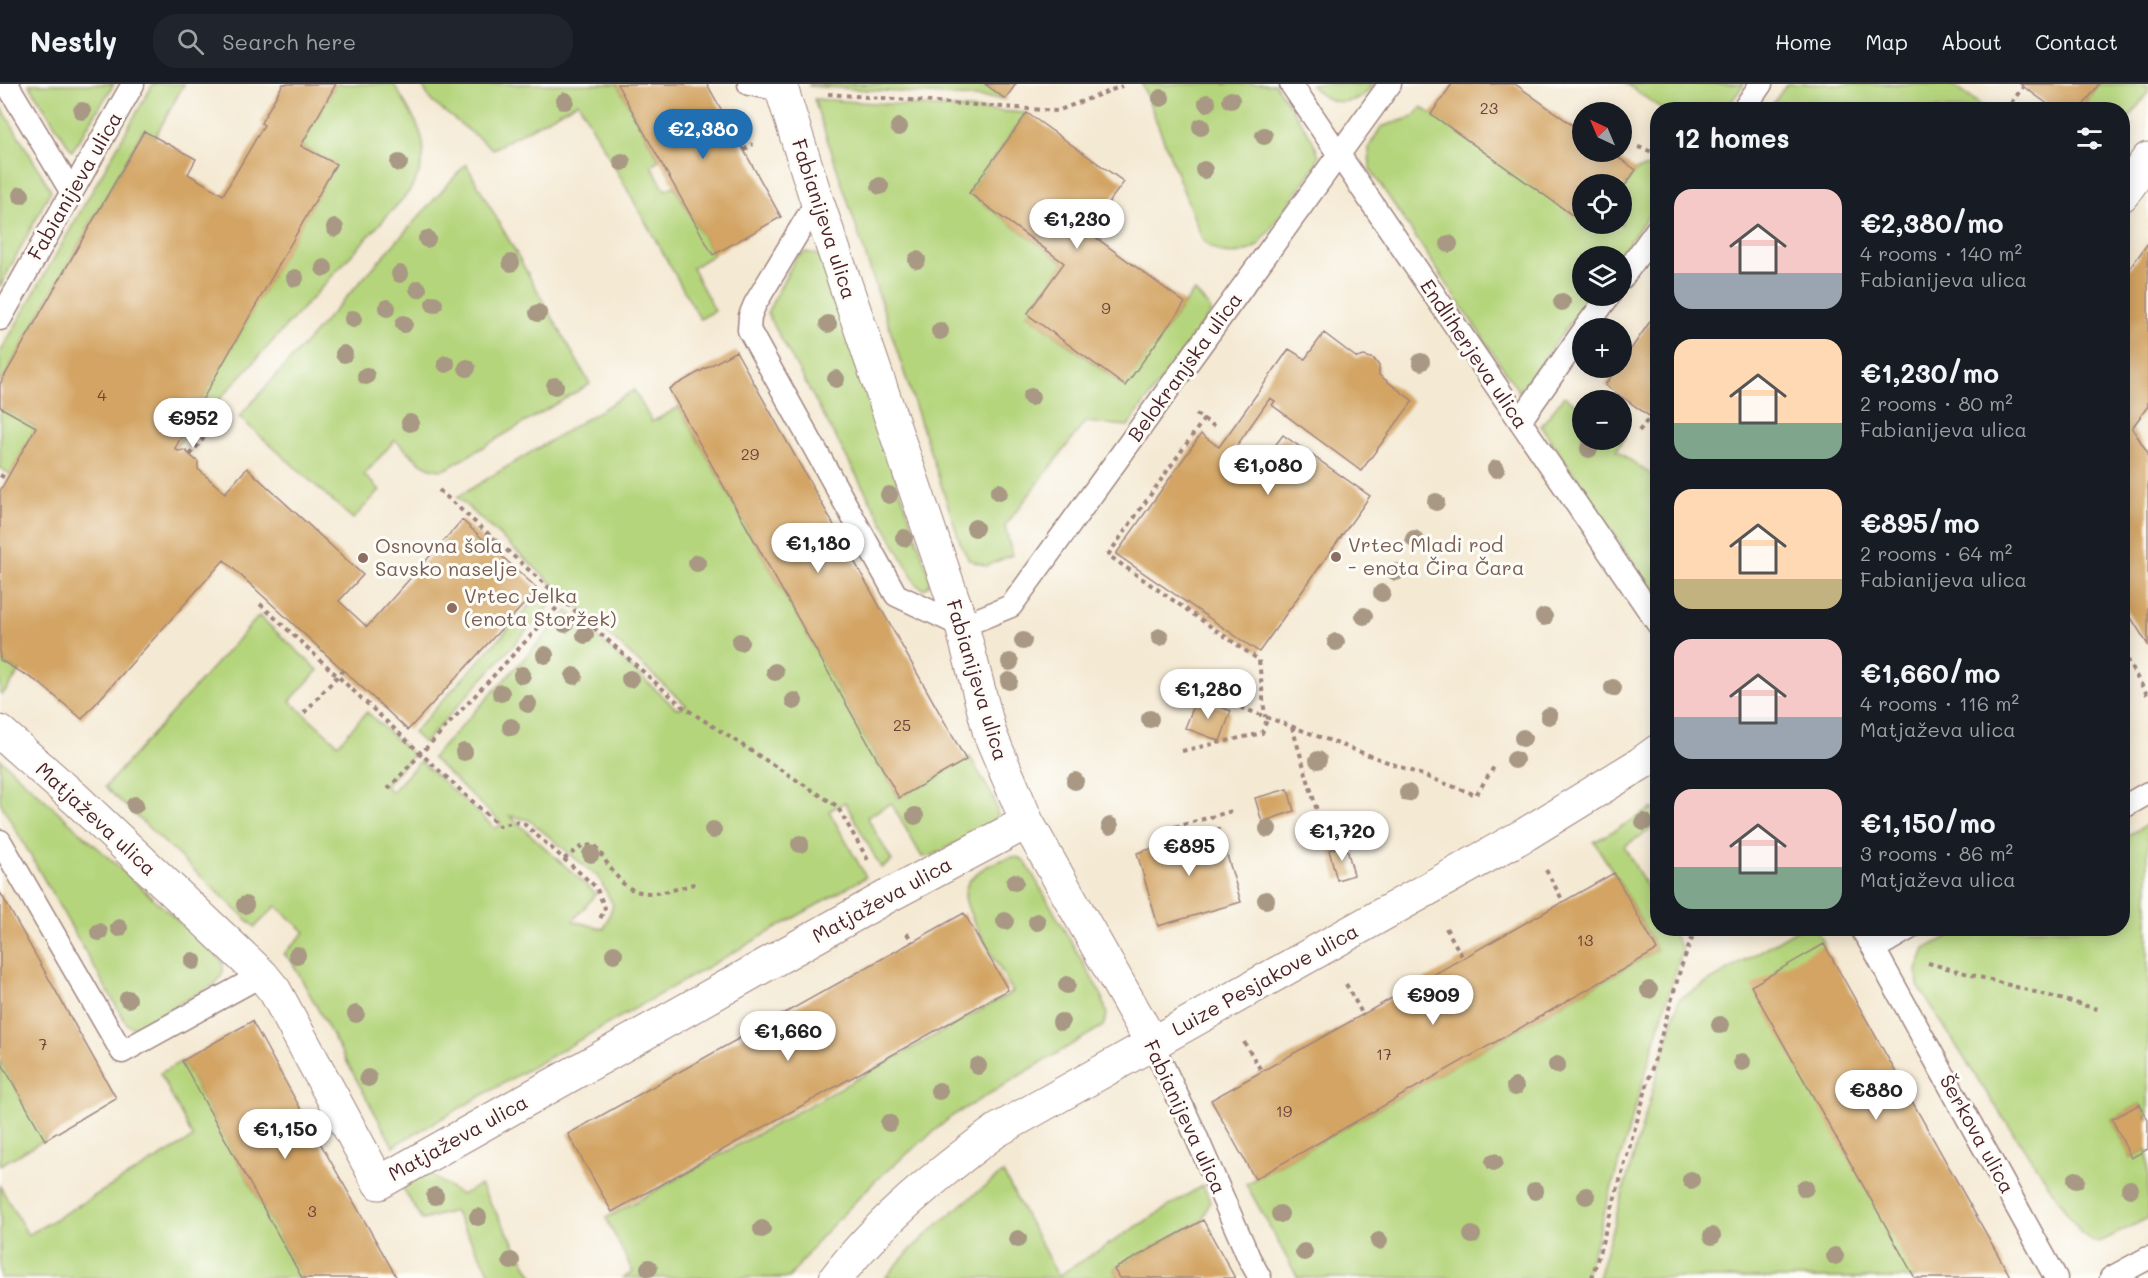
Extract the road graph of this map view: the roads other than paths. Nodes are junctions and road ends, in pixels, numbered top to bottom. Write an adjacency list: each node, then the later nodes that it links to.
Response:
1 (7, 84): 12 (lane)
2 (133, 84): 12 (lane, Fabianijeva ulica)
3 (749, 84): 7 (lane)
4 (1291, 84): 9 (lane, Endliherjeva ulica)
5 (1390, 84): 9 (lane, Belokranjska ulica)
6 (1761, 84): 8 (lane)
7 (781, 87): 13 (street, Fabianijeva ulica)
8 (1749, 102)
9 (1338, 156): 18 (lane, Endliherjeva ulica); 20 (lane, Belokranjska ulica)
10 (2148, 159): 11 (street)
11 (2130, 184)
12 (71, 191): 16 (lane, Fabianijeva ulica)
13 (817, 201): 20 (street, Fabianijeva ulica); 20 (lane)
14 (1650, 239): 15 (lane)
15 (1632, 264)
16 (0, 320)
17 (1572, 347): 18 (lane)
18 (1520, 421): 19 (lane, Endliherjeva ulica)
19 (1650, 612)
20 (962, 627): 25 (street, Fabianijeva ulica)
21 (0, 732): 30 (street, Matjaževa ulica)
22 (1650, 757): 31 (street, Luize Pesjakove ulica)
23 (2148, 793): 24 (lane)
24 (2130, 803)
25 (1027, 822): 30 (street, Matjaževa ulica); 31 (street, Fabianijeva ulica)
26 (0, 840): 30 (lane)
27 (1866, 936): 29 (lane, Šerkova ulica)
28 (1897, 936): 29 (lane)
29 (1875, 949): 35 (lane, Šerkova ulica)
30 (262, 975)
31 (1152, 1043): 33 (street, Luize Pesjakove ulica); 34 (lane, Fabianijeva ulica)
32 (2148, 1258): 36 (lane)
33 (836, 1278)
34 (1260, 1278)
35 (2056, 1278)
36 (2111, 1278)

